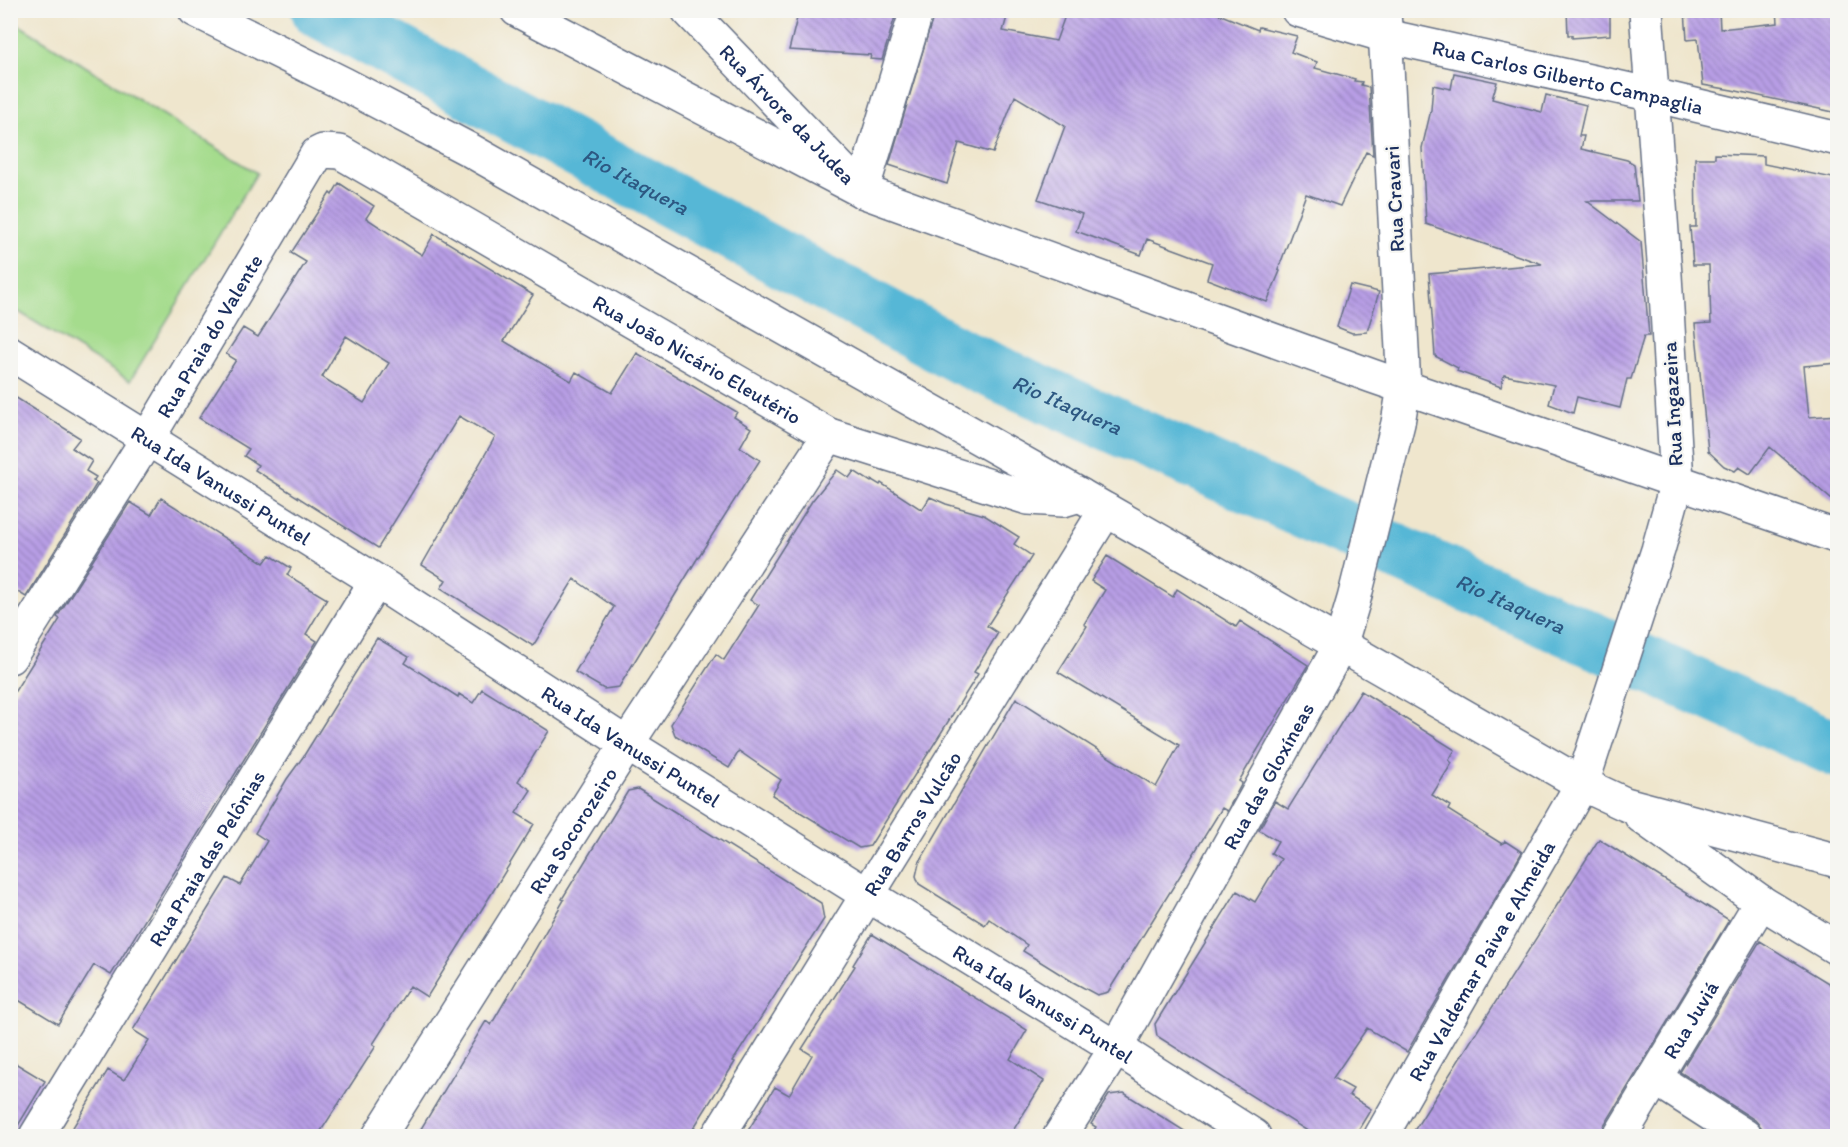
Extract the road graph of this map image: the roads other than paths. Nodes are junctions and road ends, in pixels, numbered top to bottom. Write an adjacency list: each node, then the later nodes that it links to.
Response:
1 (195, 10): 17 (street)
2 (688, 10): 11 (street, Rua Árvore da Judea)
3 (917, 10): 11 (street)
4 (1298, 10): 7 (street, Rua Carlos Gilberto Campaglia)
5 (1646, 10): 8 (street, Rua Ingazeira)
6 (523, 12): 11 (street)
7 (1385, 23): 8 (street, Rua Carlos Gilberto Campaglia); 13 (street, Rua Cravari)
8 (1653, 96): 9 (street, Rua Carlos Gilberto Campaglia); 16 (street, Rua Ingazeira)
9 (1838, 139)
10 (340, 152): 14 (street, Rua João Nicário Eleutério); 15 (street, Rua Praia do Valente)
11 (862, 191): 13 (street)
12 (10, 354): 15 (street, Rua Ida Vanussi Puntel)
13 (1404, 387): 16 (street); 20 (street, Rua das Gloxíneas)
14 (829, 435): 17 (street, Rua João Nicário Eleutério); 22 (street, Rua Socorozeiro)
15 (148, 438): 19 (street, Rua Ida Vanussi Puntel); 21 (street, Rua Praia do Valente)
16 (1677, 482): 18 (street); 23 (street, Rua Ingazeira)
17 (1093, 503): 20 (street); 26 (street, Rua Barros Vulcão)
18 (1838, 537)
19 (376, 581): 22 (street, Rua Ida Vanussi Puntel); 31 (street, Rua Praia das Pelônias)
20 (1340, 646): 23 (street); 29 (street, Rua das Gloxíneas)
21 (10, 657)
22 (627, 744): 26 (street, Rua Ida Vanussi Puntel); 32 (street, Rua Socorozeiro)
23 (1582, 784): 24 (street); 36 (street, Rua Valdemar Paiva e Almeida)
24 (1625, 804): 25 (street); 27 (street)
25 (1838, 861)
26 (868, 895): 29 (street, Rua Ida Vanussi Puntel); 33 (street, Rua Barros Vulcão)
27 (1761, 902): 28 (street); 30 (street, Rua Juviá)
28 (1838, 949)
29 (1116, 1048): 34 (street, Rua das Gloxíneas); 35 (street, Rua Ida Vanussi Puntel)
30 (1655, 1078): 37 (street, Rua Juviá); 38 (street)
31 (36, 1137)
32 (379, 1137)
33 (718, 1137)
34 (1060, 1137)
35 (1254, 1137)
36 (1380, 1137)
37 (1620, 1137)
38 (1745, 1137)

